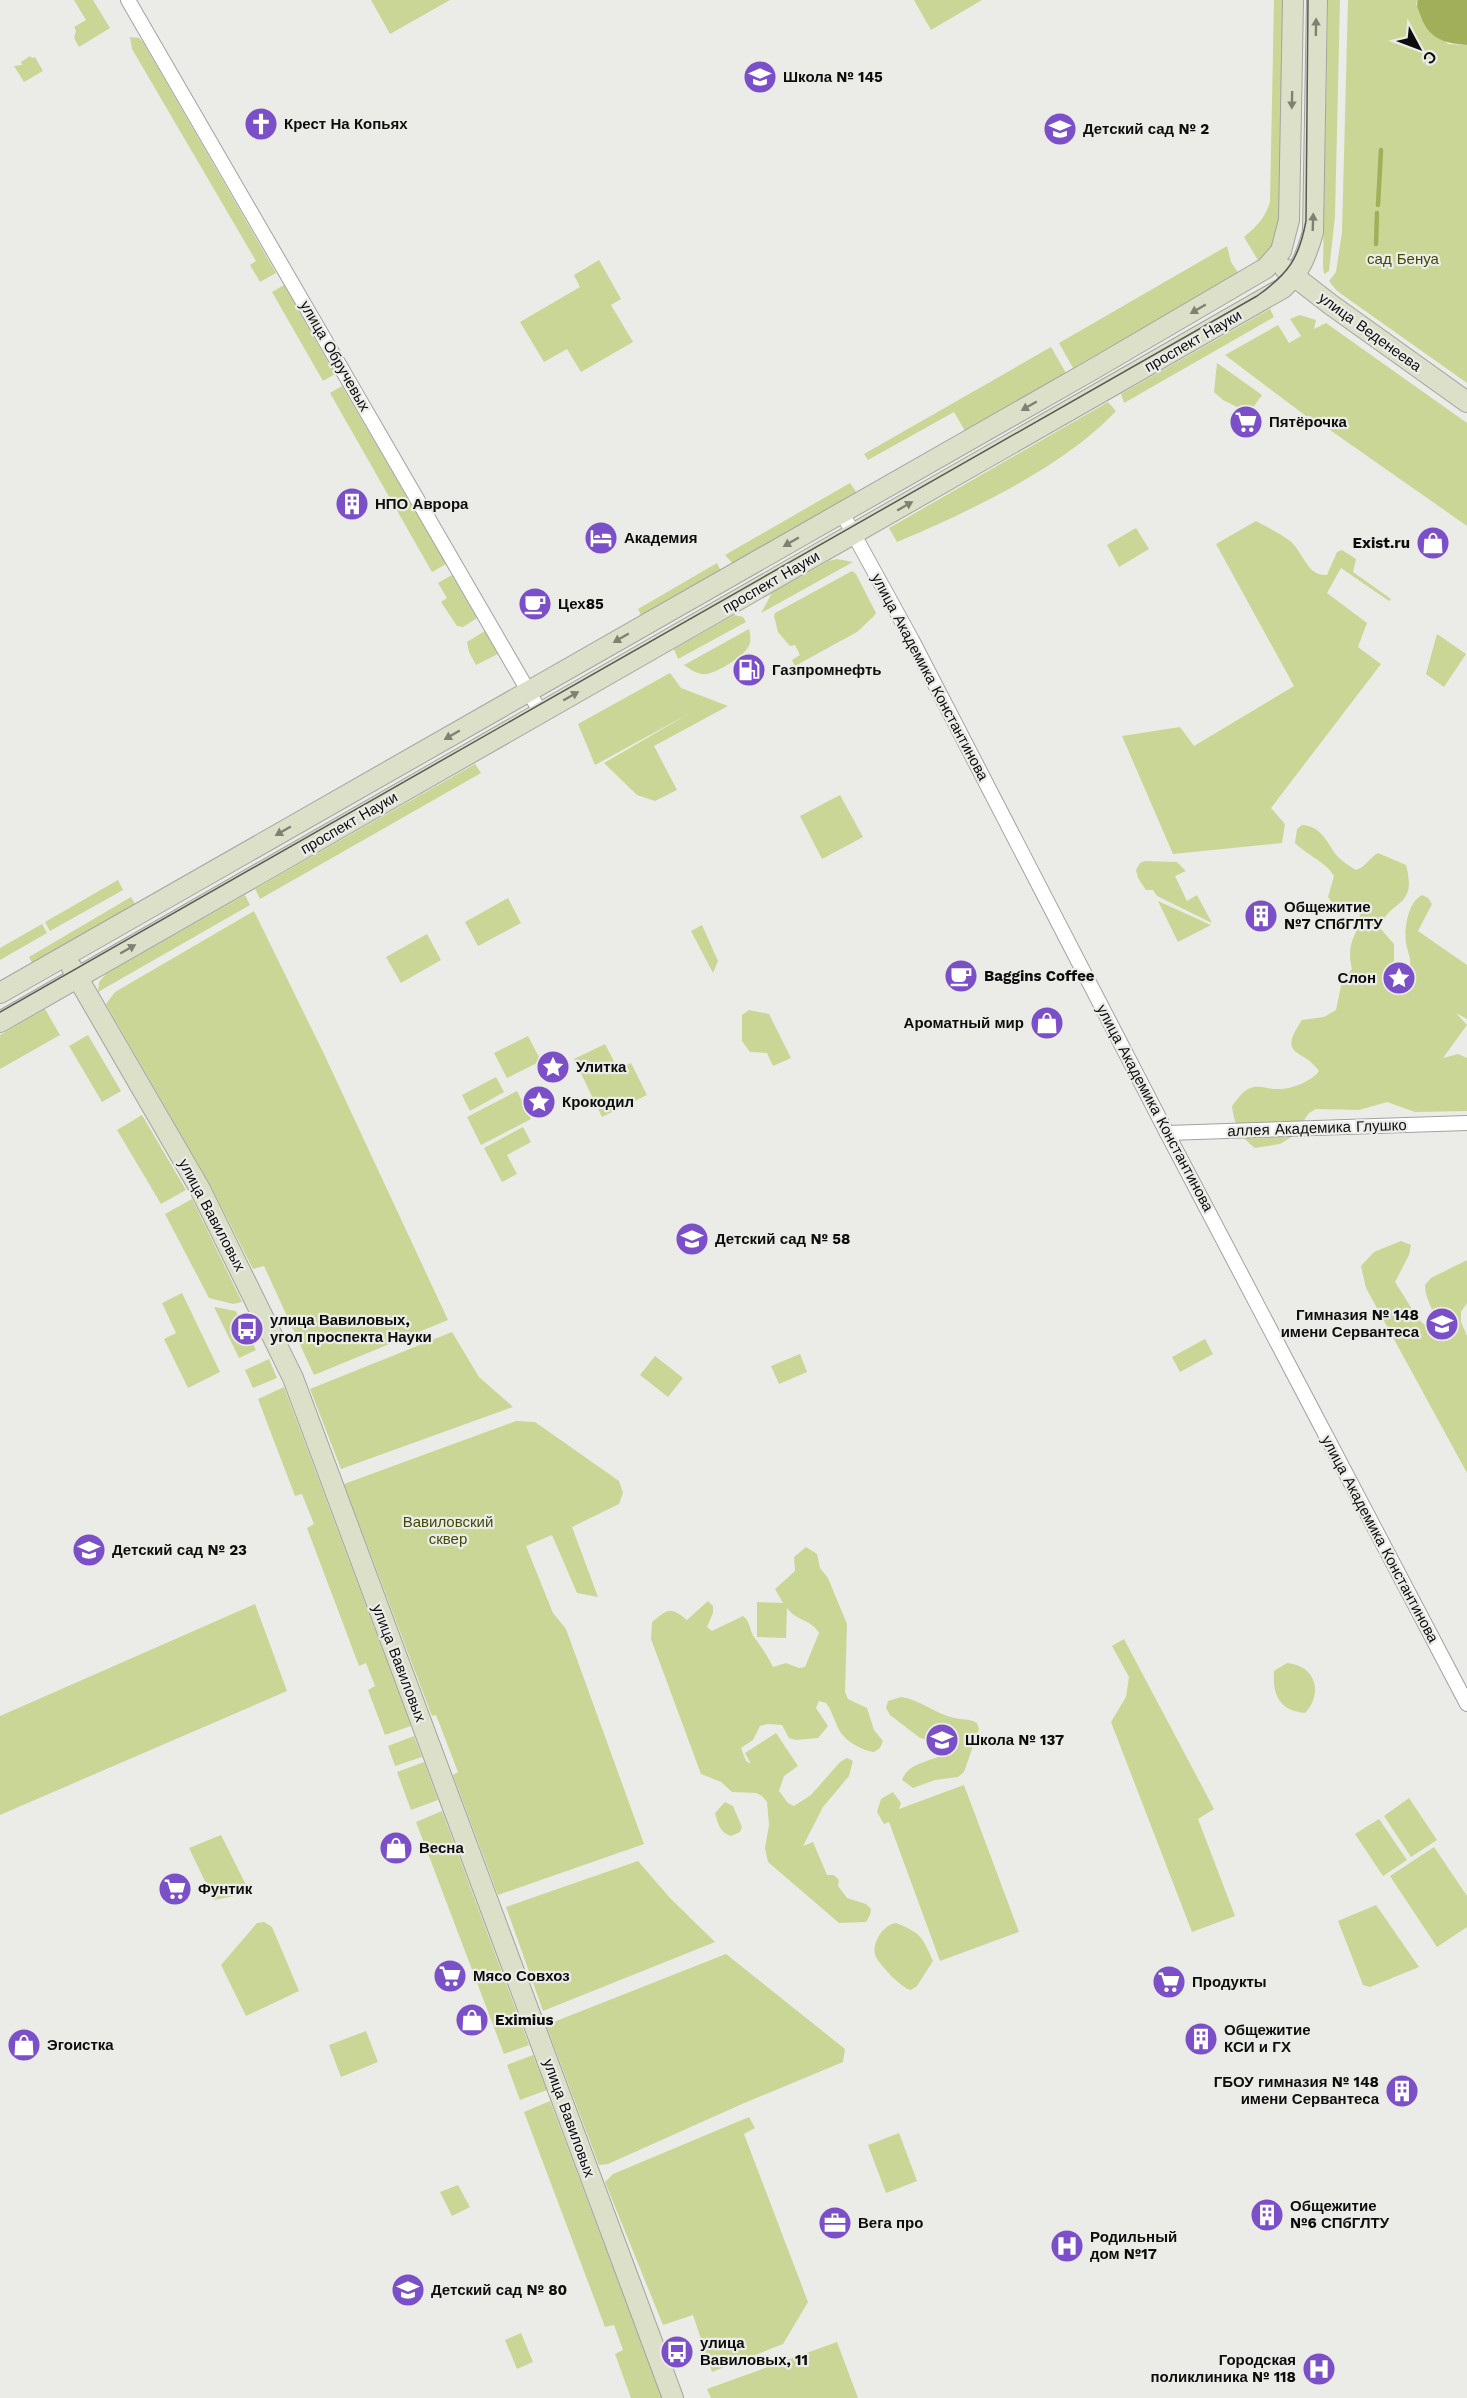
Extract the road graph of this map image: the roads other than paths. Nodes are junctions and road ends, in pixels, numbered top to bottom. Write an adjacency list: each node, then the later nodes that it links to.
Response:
1 (128, 0): 9 (street, улица Обручевых)
2 (1293, 0): 4 (main road, проспект Науки, one-way to 4)
3 (1317, 0): 5 (main road, проспект Науки, one-way to 3)
4 (1274, 261): 5 (main road, улица Веденеева); 7 (main road, проспект Науки, one-way to 7)
5 (1295, 277): 6 (main road, улица Веденеева); 8 (main road, проспект Науки, one-way to 5)
6 (1467, 402)
7 (842, 513): 8 (street, улица Академика Константинова); 9 (main road, проспект Науки, one-way to 9)
8 (854, 534): 10 (main road, проспект Науки, one-way to 8); 16 (street, улица Академика Константинова)
9 (529, 691): 10 (street, улица Обручевых); 11 (main road, проспект Науки, one-way to 11)
10 (541, 713): 12 (main road, проспект Науки, one-way to 10)
11 (65, 956): 12 (main road, улица Вавиловых); 13 (main road, проспект Науки)
12 (77, 978): 14 (main road, проспект Науки); 18 (main road, улица Вавиловых)
13 (0, 993)
14 (0, 1022)
15 (1467, 1123): 16 (street, аллея Академика Глушко)
16 (1167, 1133): 17 (street, улица Академика Константинова)
17 (1467, 1704)
18 (673, 2398)

